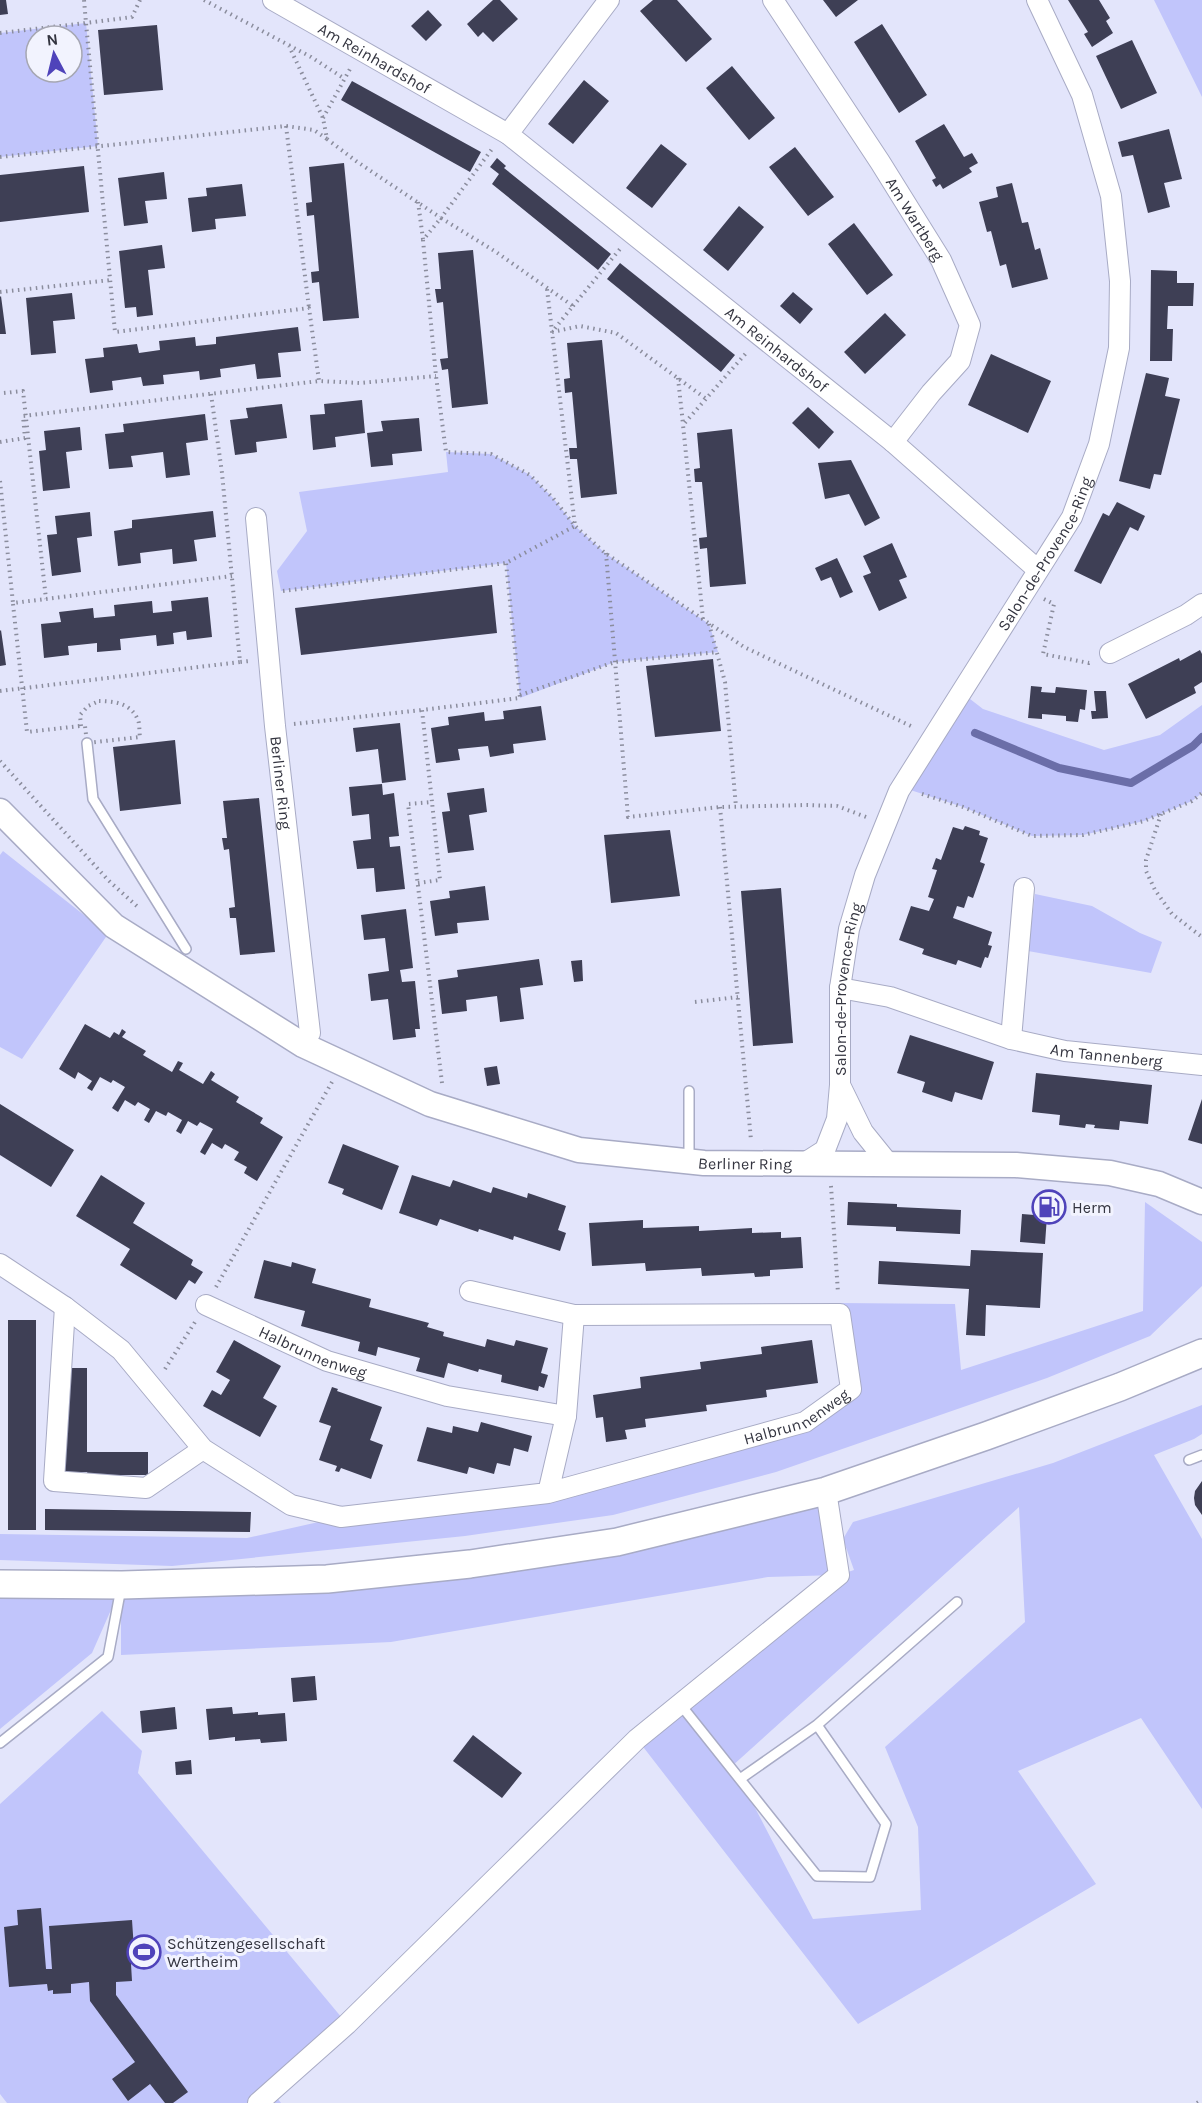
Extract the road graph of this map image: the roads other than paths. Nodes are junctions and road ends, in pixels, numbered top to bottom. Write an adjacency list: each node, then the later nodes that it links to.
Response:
1 (273, 0): 5 (street, Am Reinhardshof)
2 (609, 0): 5 (street)
3 (773, 0): 6 (street, Am Wartberg)
4 (1037, 0): 8 (street, Salon-de-Provence-Ring)
5 (502, 140): 6 (street, Am Reinhardshof)
6 (893, 442): 8 (street, Am Reinhardshof)
7 (256, 518): 17 (street, Berliner Ring)
8 (1038, 570): 15 (street, Salon-de-Provence-Ring)
9 (1202, 604): 10 (street)
10 (1110, 653)
11 (89, 743): 14 (lane)
12 (0, 811): 17 (street, Berliner Ring)
13 (1024, 888): 16 (street)
14 (186, 949)
15 (840, 988): 16 (street, Am Tannenberg); 19 (street, Salon-de-Provence-Ring)
16 (1011, 1040): 18 (street, Am Tannenberg)
17 (303, 1045): 21 (street, Berliner Ring)
18 (1202, 1065)
19 (840, 1085): 22 (street, Salon-de-Provence-Ring); 23 (street, Salon-de-Provence-Ring)
20 (689, 1091): 21 (lane)
21 (689, 1161): 23 (street, Berliner Ring)
22 (888, 1163): 23 (street, Berliner Ring); 24 (street, Berliner Ring)
23 (803, 1164)
24 (1202, 1202)
25 (0, 1264): 28 (street, Halbrunnenweg)
26 (470, 1291): 29 (street)
27 (206, 1305): 31 (street, Halbrunnenweg)
28 (65, 1307): 32 (street, Halbrunnenweg); 32 (street)
29 (574, 1315): 31 (street); 36 (street, Halbrunnenweg)
30 (1202, 1353): 35 (main road)
31 (566, 1416): 36 (street)
32 (203, 1449): 36 (street, Halbrunnenweg)
33 (1202, 1455): 34 (lane)
34 (1189, 1460)
35 (826, 1491): 38 (main road); 40 (street)
36 (548, 1493)
37 (0, 1584): 38 (main road)
38 (122, 1586): 42 (lane)
39 (957, 1602): 41 (lane)
40 (680, 1704): 43 (lane); 44 (street)
41 (817, 1725): 43 (lane); 43 (lane)
42 (0, 1743)
43 (740, 1779)
44 (258, 2103)

